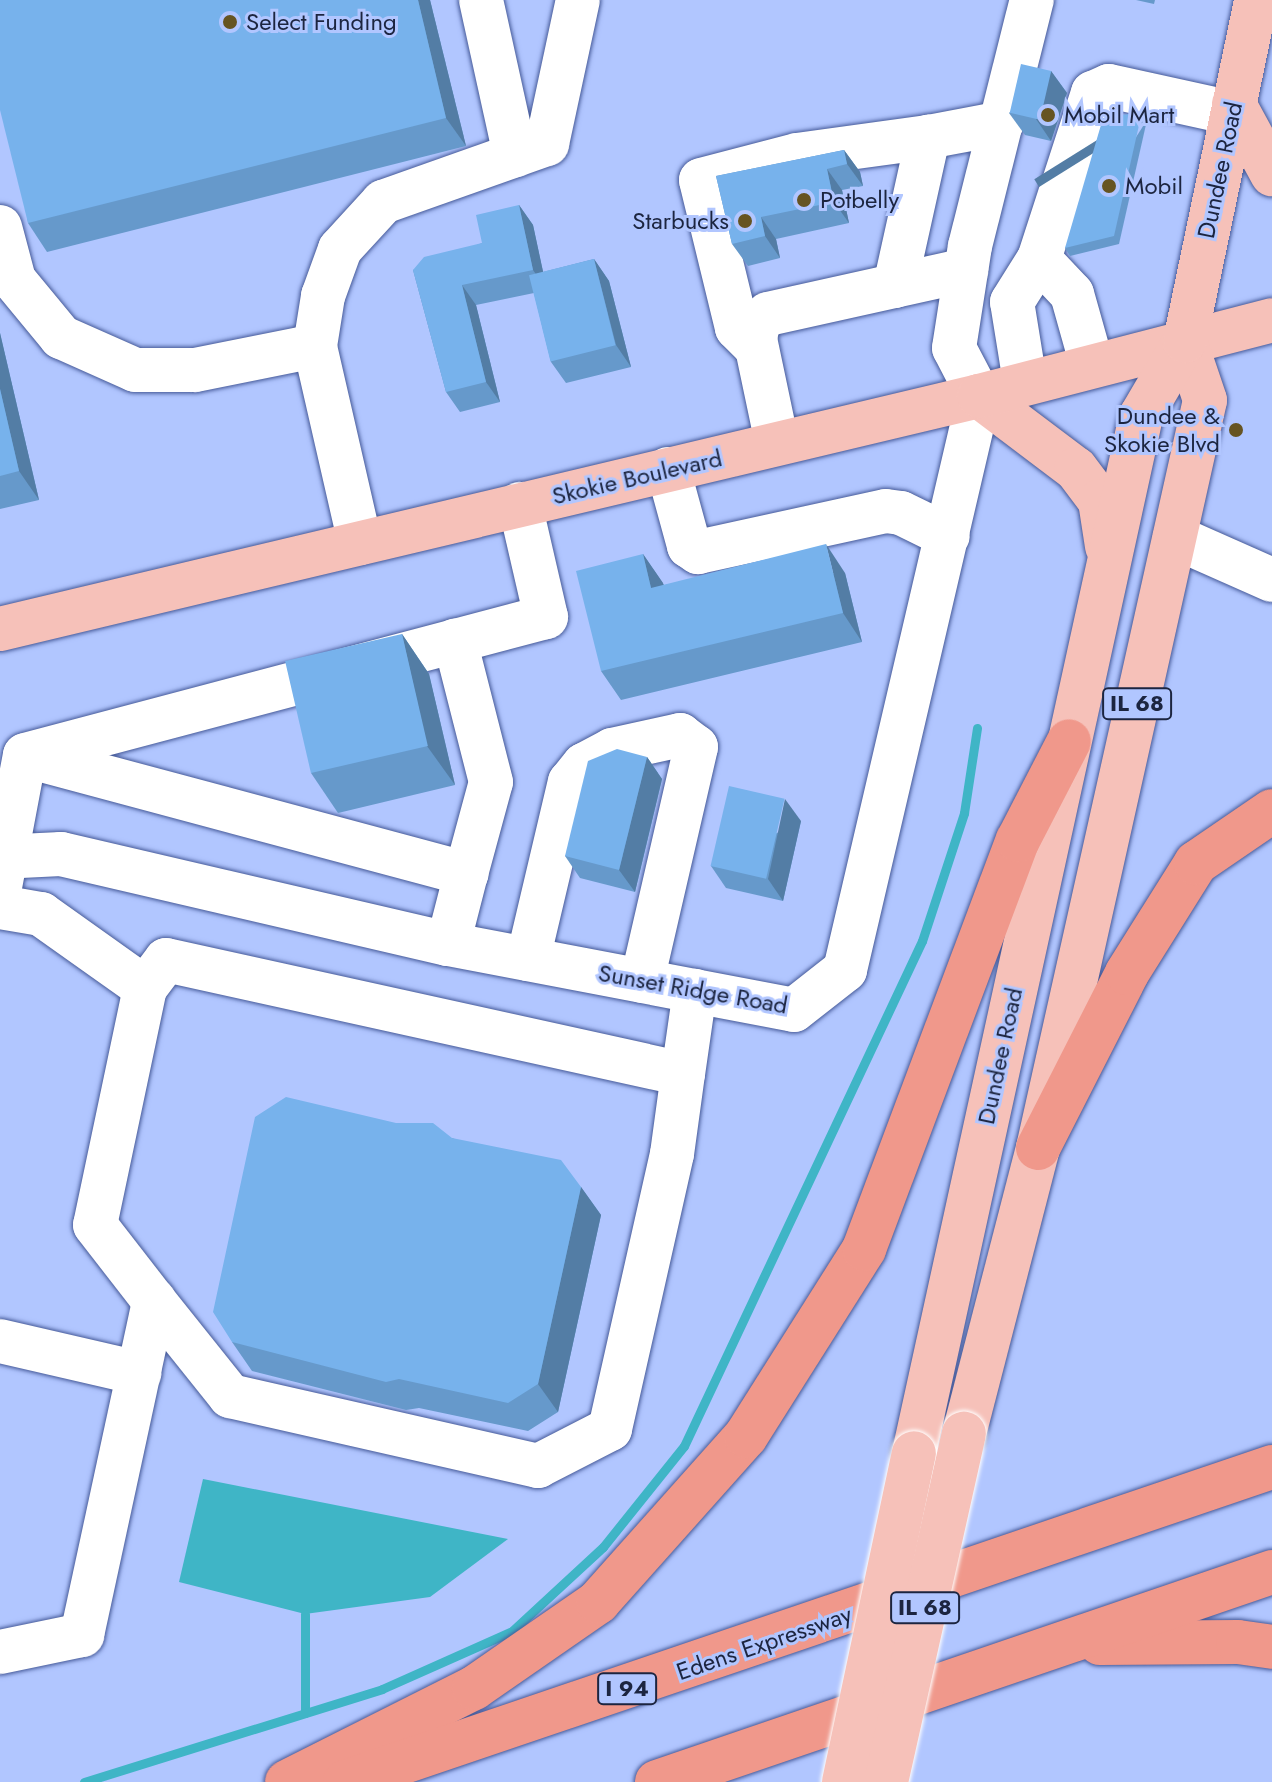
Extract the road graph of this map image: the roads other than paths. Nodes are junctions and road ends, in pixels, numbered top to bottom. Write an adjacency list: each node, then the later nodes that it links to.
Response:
1 (481, 0): 8 (street)
2 (578, 0): 8 (street)
3 (1032, 0): 6 (street)
4 (1256, 0): 5 (main road, Dundee Road / IL 68)
5 (1233, 108): 9 (main road); 11 (street); 15 (main road, Dundee Road / IL 68)
6 (1002, 123): 7 (street); 12 (street)
7 (928, 137): 13 (street); 17 (street)
8 (515, 155): 16 (street)
9 (1272, 174)
10 (0, 227): 16 (street)
11 (1039, 259): 18 (street); 19 (street)
12 (966, 270): 13 (street); 20 (street)
13 (895, 286): 17 (street)
14 (1272, 320): 15 (main road, Skokie Boulevard)
15 (1185, 341): 18 (main road, Skokie Boulevard); 25 (main road, IL 68); 27 (main road, Dundee Road / IL 68)
16 (315, 346): 26 (street)
17 (756, 347): 21 (street)
18 (1092, 365): 19 (main road, Skokie Boulevard)
19 (1025, 382): 20 (main road, Skokie Boulevard)
20 (979, 396): 21 (main road, Skokie Boulevard); 24 (street, Sunset Ridge Road); 27 (main road)
21 (777, 443): 22 (main road, Skokie Boulevard)
22 (668, 469): 23 (main road, Skokie Boulevard); 24 (street)
23 (520, 504): 26 (main road, Skokie Boulevard); 30 (street)
24 (948, 536): 41 (street, Sunset Ridge Road)
25 (1175, 537): 28 (street); 43 (main road, IL 68)
26 (360, 543): 29 (main road, Skokie Boulevard)
27 (1110, 560): 31 (main road, Dundee Road / IL 68)
28 (1272, 580)
29 (0, 629)
30 (455, 641): 32 (street); 35 (street)
31 (1069, 741): 52 (highway); 55 (main road, Dundee Road, bridge)
32 (25, 755): 34 (street); 35 (street)
33 (1272, 811): 43 (highway)
34 (2, 868): 37 (street, Sunset Ridge Road)
35 (466, 874): 37 (street)
36 (0, 907): 40 (street)
37 (448, 944): 38 (street, Sunset Ridge Road)
38 (528, 959): 39 (street, Sunset Ridge Road); 39 (street)
39 (642, 981): 41 (street, Sunset Ridge Road)
40 (145, 988): 42 (street); 44 (street)
41 (695, 991): 42 (street)
42 (683, 1074): 44 (street)
43 (1038, 1148): 56 (main road, IL 68, bridge)
44 (154, 1301): 46 (street)
45 (0, 1341): 46 (street)
46 (139, 1373): 51 (street)
47 (1272, 1467): 53 (highway, Edens Expressway / I 94)
48 (1272, 1572): 49 (highway)
49 (1062, 1643): 50 (highway); 54 (highway)
50 (1272, 1647)
51 (0, 1652)
52 (287, 1782)
53 (345, 1782)
54 (657, 1782)
55 (844, 1782)
56 (886, 1782)

